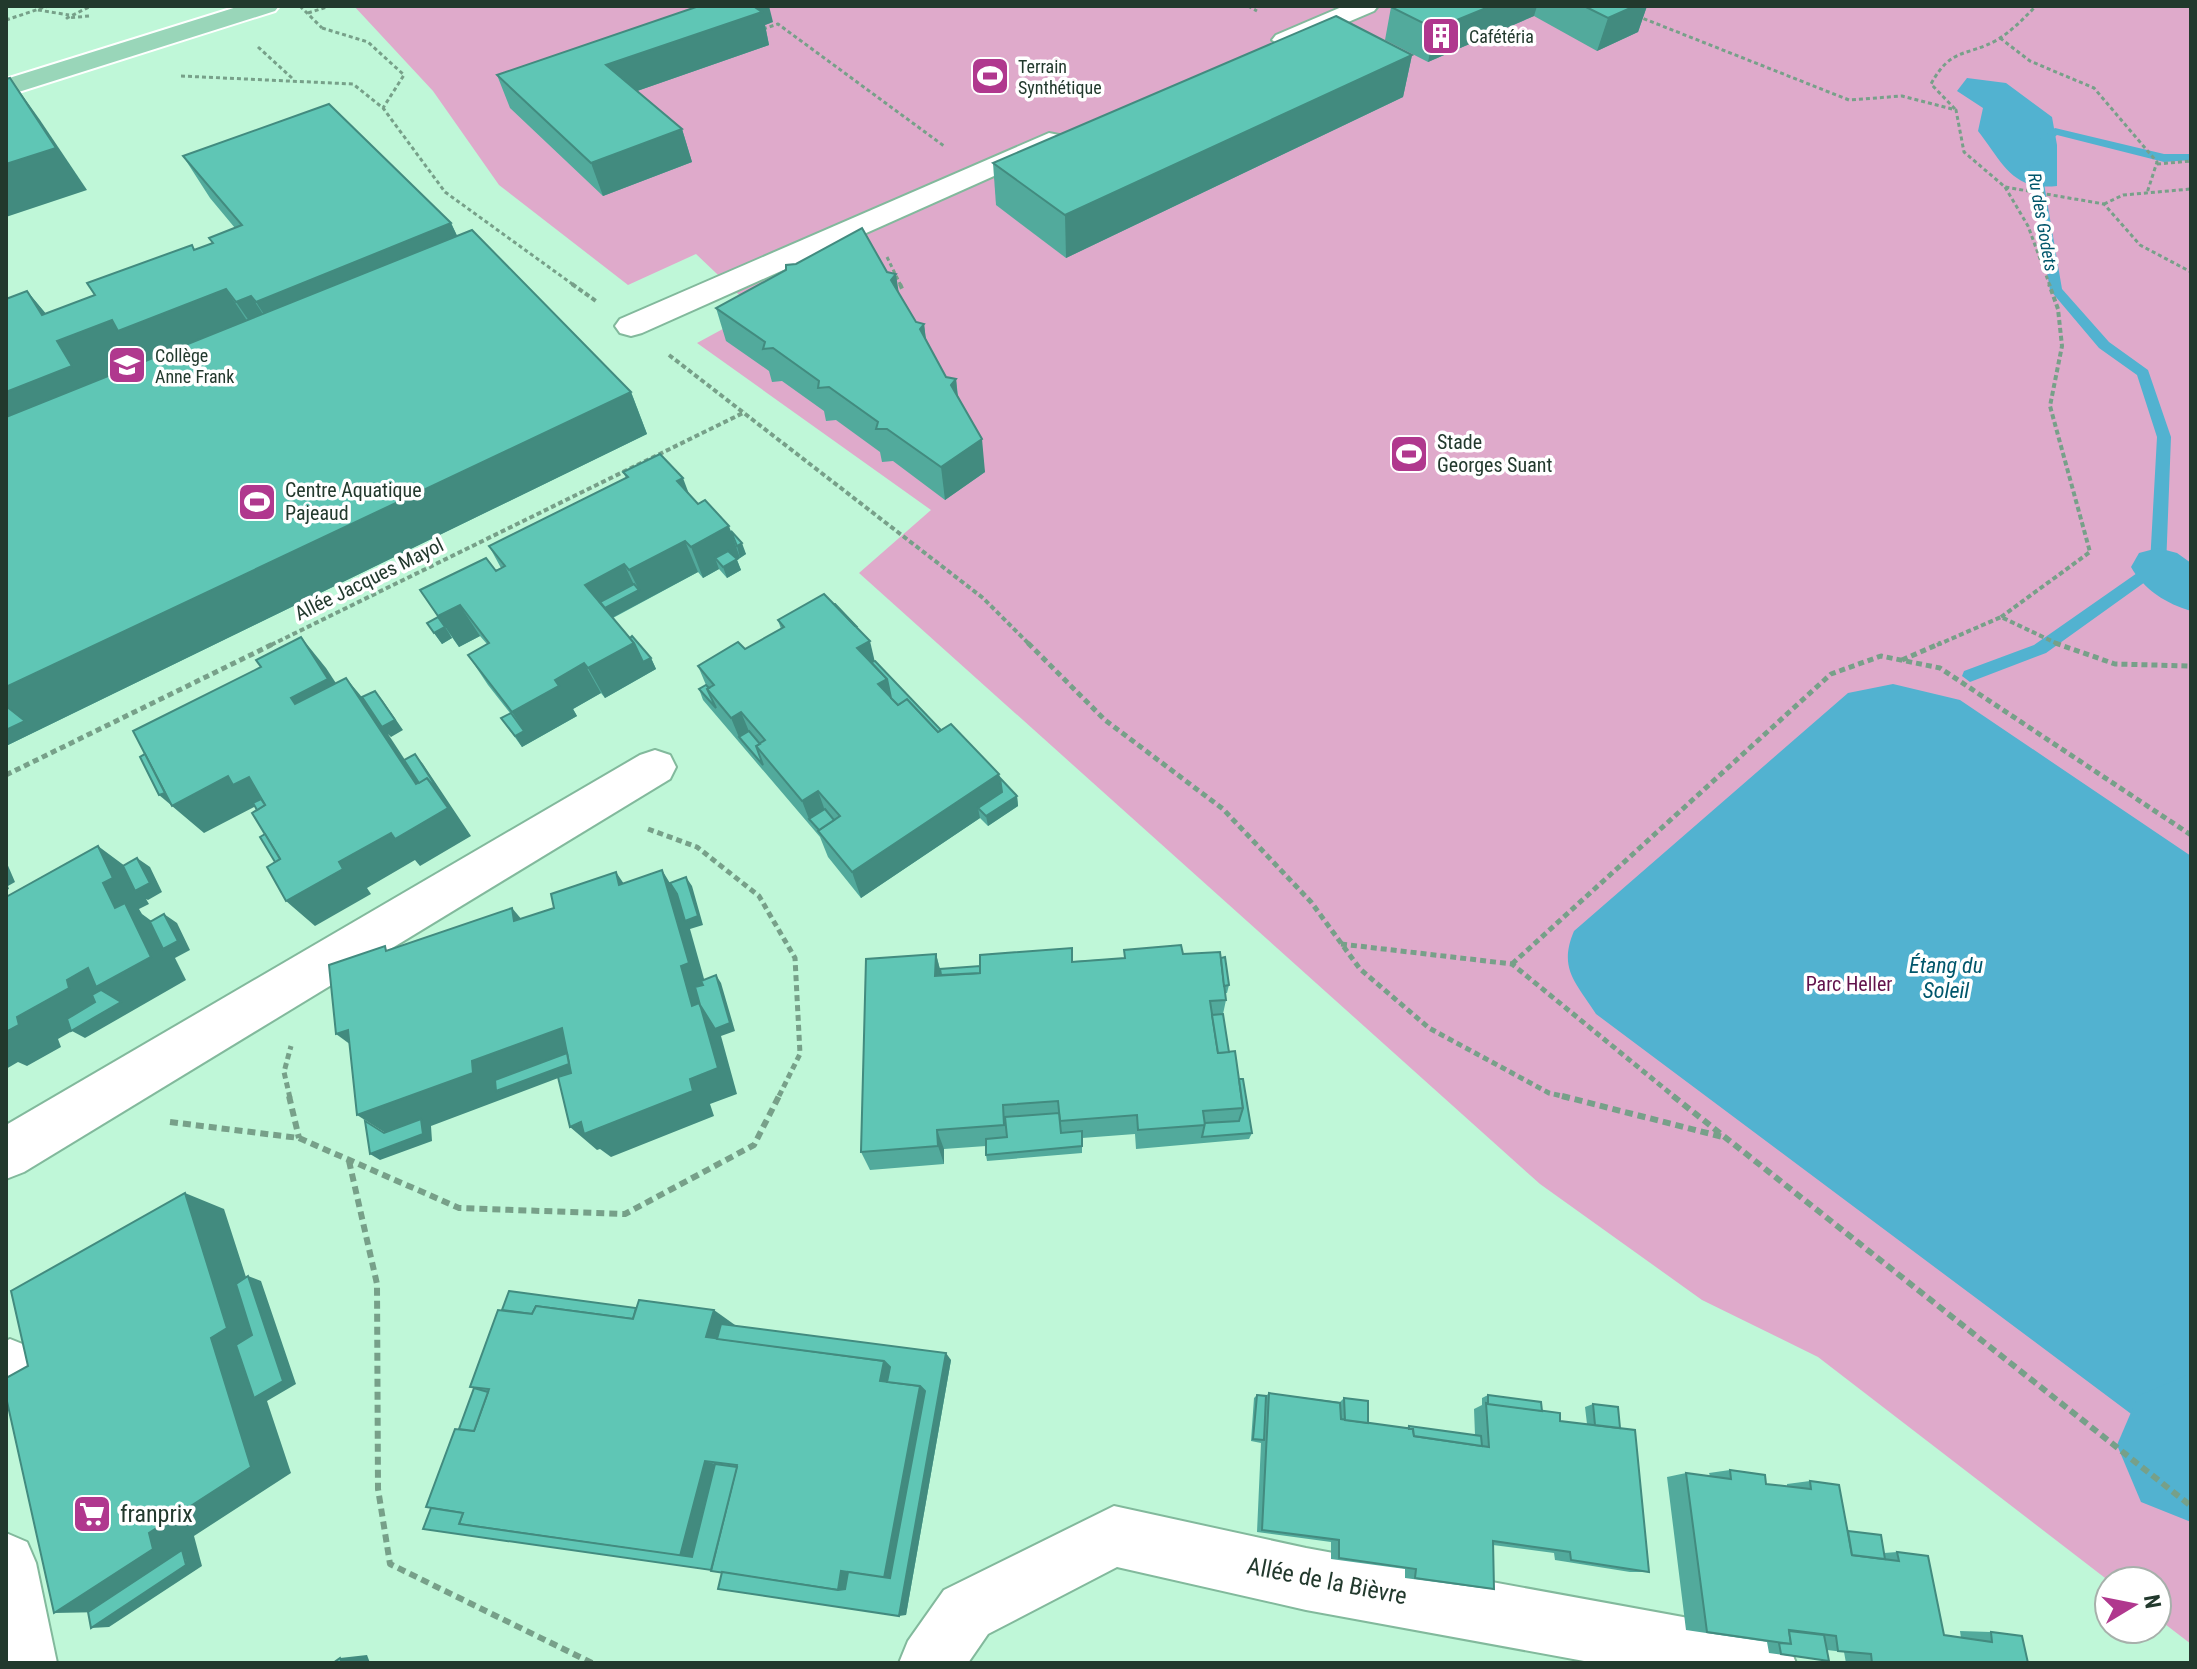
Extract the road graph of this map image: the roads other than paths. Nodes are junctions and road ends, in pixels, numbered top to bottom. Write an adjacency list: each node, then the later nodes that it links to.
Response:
1 (266, 6): 4 (main road)
2 (1365, 6): 3 (lane)
3 (1260, 51)
4 (6, 85)
5 (1077, 129): 6 (lane)
6 (631, 326)
7 (655, 767): 8 (lane)
8 (6, 1154)
9 (6, 1563): 10 (lane)
10 (26, 1663)
11 (930, 1663): 12 (lane, Allée de la Bièvre)
12 (1765, 1663)

